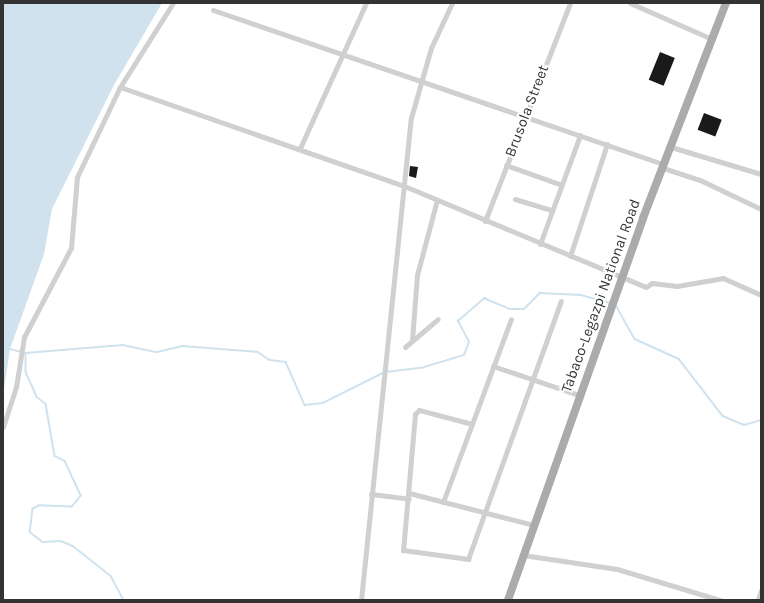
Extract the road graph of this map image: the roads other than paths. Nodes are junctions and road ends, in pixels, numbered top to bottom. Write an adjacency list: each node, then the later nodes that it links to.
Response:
1 (173, 3): 11 (street)
2 (366, 3): 9 (street)
3 (452, 3): 10 (street)
4 (570, 3): 12 (street, Brusola Street)
5 (630, 3): 8 (street)
6 (726, 3): 8 (main road, Tabaco-Legazpi National Road)
7 (213, 10): 9 (street)
8 (712, 39): 15 (main road, Tabaco-Legazpi National Road)
9 (341, 54): 10 (street); 16 (street)
10 (420, 81): 12 (street); 20 (street)
11 (120, 87): 16 (street); 40 (street)
12 (525, 116): 13 (street); 17 (street, Brusola Street)
13 (580, 135): 14 (street); 21 (street)
14 (607, 144): 18 (street); 28 (street)
15 (671, 147): 18 (main road, Tabaco-Legazpi National Road); 19 (street)
16 (300, 148): 20 (street)
17 (506, 165): 21 (street); 26 (street, Brusola Street)
18 (663, 166): 24 (street); 29 (main road, Tabaco-Legazpi National Road)
19 (761, 174)
20 (402, 185): 23 (street); 41 (street)
21 (562, 185): 25 (street)
22 (515, 199): 25 (street)
23 (437, 200): 26 (street); 34 (street)
24 (761, 209)
25 (552, 210): 27 (street)
26 (486, 221): 27 (street)
27 (540, 244): 28 (street)
28 (570, 256): 29 (street)
29 (622, 278): 30 (street); 38 (main road, Tabaco-Legazpi National Road)
30 (761, 295)
31 (561, 301): 37 (street)
32 (438, 319): 34 (street)
33 (511, 320): 36 (street)
34 (412, 340): 35 (street)
35 (405, 347)
36 (494, 366): 37 (street); 39 (street)
37 (533, 379): 38 (street); 44 (street)
38 (579, 395): 45 (main road, Tabaco-Legazpi National Road)
39 (472, 424): 42 (street); 43 (street)
40 (3, 427)
41 (371, 494): 42 (street); 48 (street)
42 (409, 496): 43 (street); 44 (street)
43 (443, 502): 44 (street)
44 (486, 513): 45 (street)
45 (534, 525): 46 (main road, Tabaco-Legazpi National Road)
46 (523, 554): 49 (main road, Tabaco-Legazpi National Road); 50 (street)
47 (761, 590): 51 (street)
48 (361, 600)
49 (508, 600)
50 (720, 600)
51 (758, 600)

